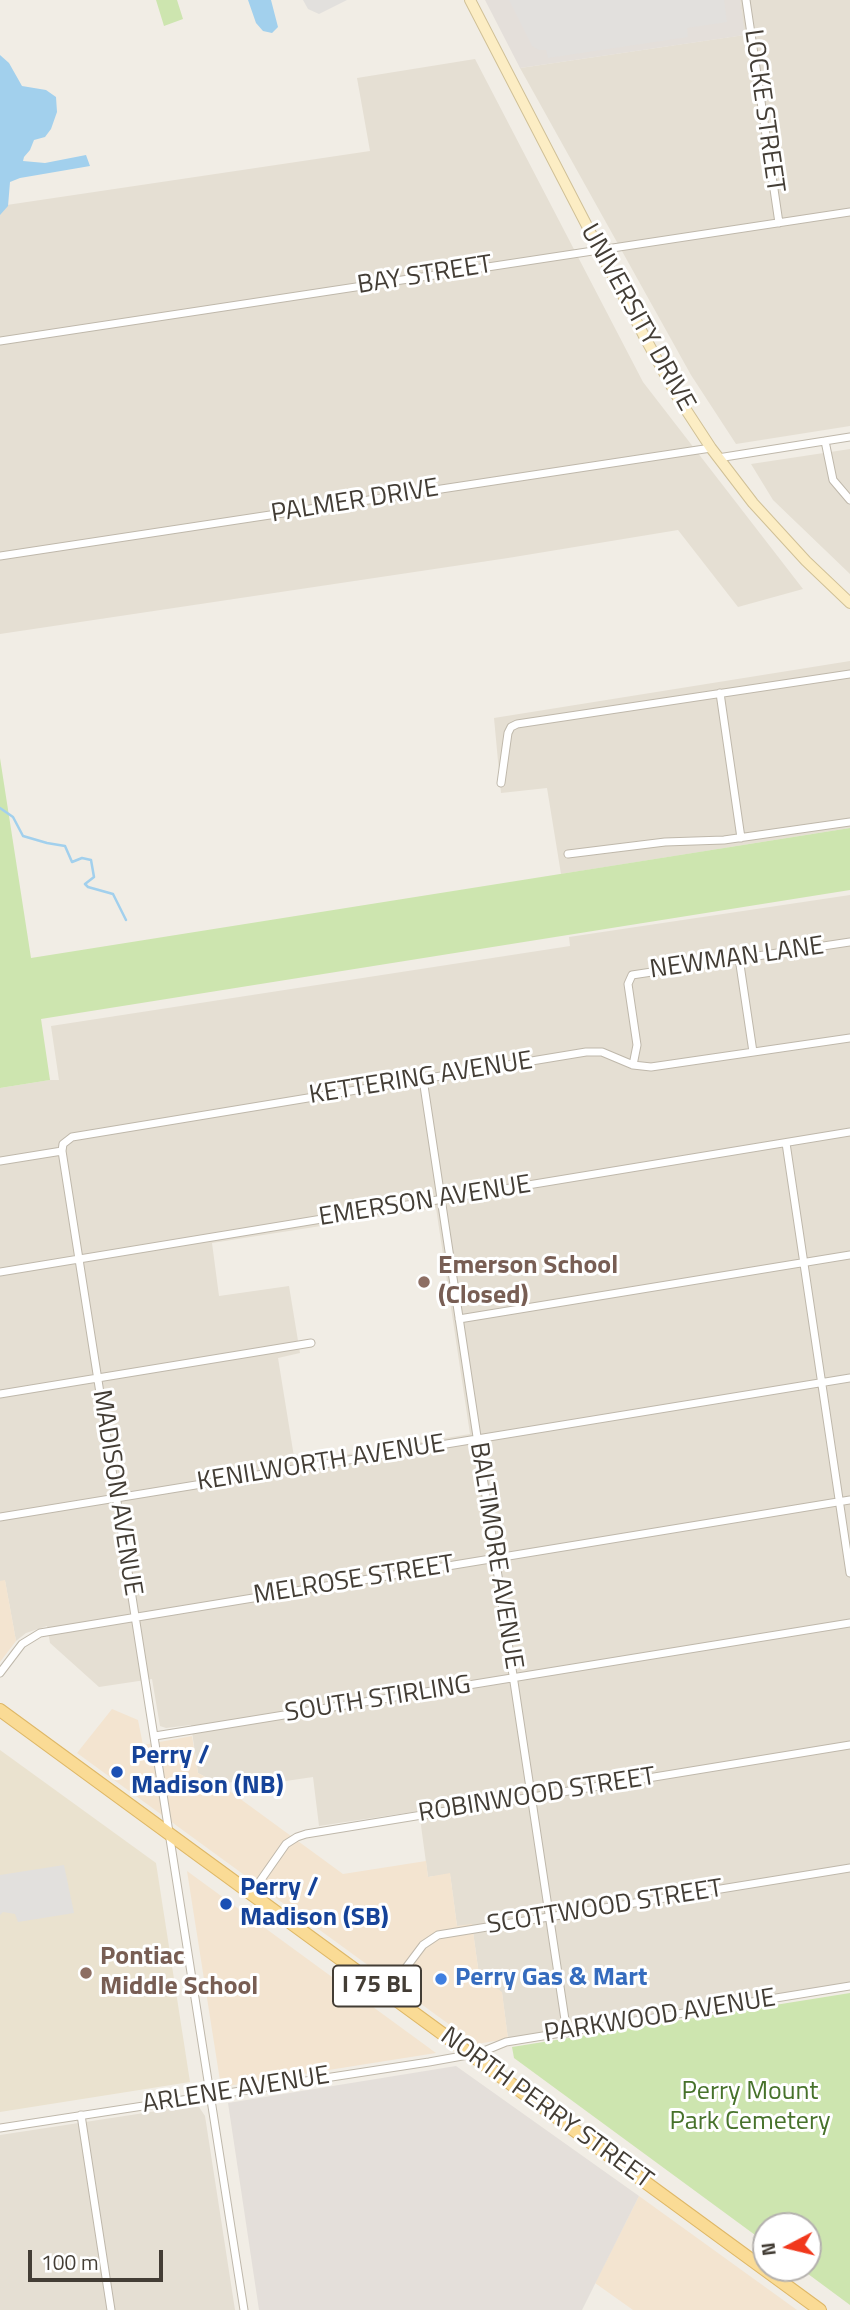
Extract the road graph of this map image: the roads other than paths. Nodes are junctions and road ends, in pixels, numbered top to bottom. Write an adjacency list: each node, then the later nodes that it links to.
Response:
1 (470, 0): 5 (main road, UNIVERSITY DRIVE)
2 (746, 0): 4 (street, LOCKE STREET)
3 (850, 212): 4 (street, BAY STREET)
4 (779, 223): 5 (street, BAY STREET)
5 (600, 250): 6 (street, BAY STREET); 9 (main road, UNIVERSITY DRIVE)
6 (0, 341)
7 (850, 437): 8 (street)
8 (825, 440): 10 (street); 11 (street)
9 (711, 448): 10 (main road, UNIVERSITY DRIVE); 12 (street, PALMER DRIVE)
10 (718, 458): 13 (main road, UNIVERSITY DRIVE)
11 (850, 500)
12 (0, 556)
13 (850, 603)
14 (850, 674): 15 (street)
15 (720, 693): 16 (street); 18 (street)
16 (501, 783)
17 (850, 822): 18 (street)
18 (741, 838): 19 (street)
19 (568, 854)
20 (850, 942): 21 (street, NEWMAN LANE)
21 (739, 958): 23 (street); 24 (street, NEWMAN LANE)
22 (850, 1038): 23 (street, KETTERING AVENUE)
23 (753, 1052): 24 (street, KETTERING AVENUE)
24 (633, 1065): 25 (street, KETTERING AVENUE)
25 (423, 1079): 28 (street, KETTERING AVENUE); 30 (street, BALTIMORE AVENUE)
26 (850, 1132): 27 (street, EMERSON AVENUE)
27 (786, 1143): 30 (street, EMERSON AVENUE); 33 (street)
28 (62, 1151): 29 (street, KETTERING AVENUE); 32 (street, MADISON AVENUE)
29 (0, 1161)
30 (441, 1199): 32 (street, EMERSON AVENUE); 35 (street, BALTIMORE AVENUE)
31 (850, 1255): 33 (street)
32 (79, 1259): 34 (street, EMERSON AVENUE); 37 (street, MADISON AVENUE)
33 (804, 1262): 35 (street); 39 (street)
34 (0, 1272)
35 (459, 1319): 41 (street, BALTIMORE AVENUE)
36 (311, 1343): 37 (street)
37 (98, 1378): 40 (street); 42 (street, MADISON AVENUE)
38 (850, 1378): 39 (street, KENILWORTH AVENUE)
39 (821, 1382): 41 (street, KENILWORTH AVENUE); 44 (street)
40 (0, 1394)
41 (477, 1439): 42 (street, KENILWORTH AVENUE); 46 (street, BALTIMORE AVENUE)
42 (117, 1497): 45 (street, KENILWORTH AVENUE); 48 (street, MADISON AVENUE)
43 (850, 1500): 44 (street, MELROSE STREET)
44 (839, 1502): 46 (street, MELROSE STREET); 47 (street)
45 (0, 1517)
46 (495, 1558): 48 (street, MELROSE STREET); 51 (street, BALTIMORE AVENUE)
47 (850, 1573)
48 (136, 1617): 50 (street, MELROSE STREET); 53 (street, MADISON AVENUE)
49 (850, 1623): 51 (street, SOUTH STIRLING)
50 (0, 1673)
51 (513, 1678): 53 (street, SOUTH STIRLING); 55 (street, BALTIMORE AVENUE)
52 (0, 1710): 56 (main road, NORTH PERRY STREET / I 75 BL)
53 (155, 1736): 56 (street, MADISON AVENUE)
54 (850, 1745): 55 (street, ROBINWOOD STREET)
55 (531, 1797): 58 (street, ROBINWOOD STREET); 59 (street, BALTIMORE AVENUE)
56 (170, 1835): 58 (main road, NORTH PERRY STREET / I 75 BL); 64 (street, MADISON AVENUE)
57 (850, 1868): 59 (street, SCOTTWOOD STREET)
58 (251, 1894): 61 (main road, NORTH PERRY STREET / I 75 BL)
59 (549, 1917): 61 (street, SCOTTWOOD STREET); 62 (street, BALTIMORE AVENUE)
60 (850, 1986): 62 (street, PARKWOOD AVENUE)
61 (387, 1993): 63 (main road, NORTH PERRY STREET / I 75 BL)
62 (567, 2033): 63 (street, PARKWOOD AVENUE)
63 (471, 2054): 64 (street, ARLENE AVENUE); 69 (main road, NORTH PERRY STREET / I 75 BL)
64 (210, 2095): 65 (street, ARLENE AVENUE); 68 (street, MADISON AVENUE)
65 (81, 2115): 66 (street, ARLENE AVENUE); 67 (street)
66 (0, 2128)
67 (111, 2310)
68 (244, 2310)
69 (820, 2310)

